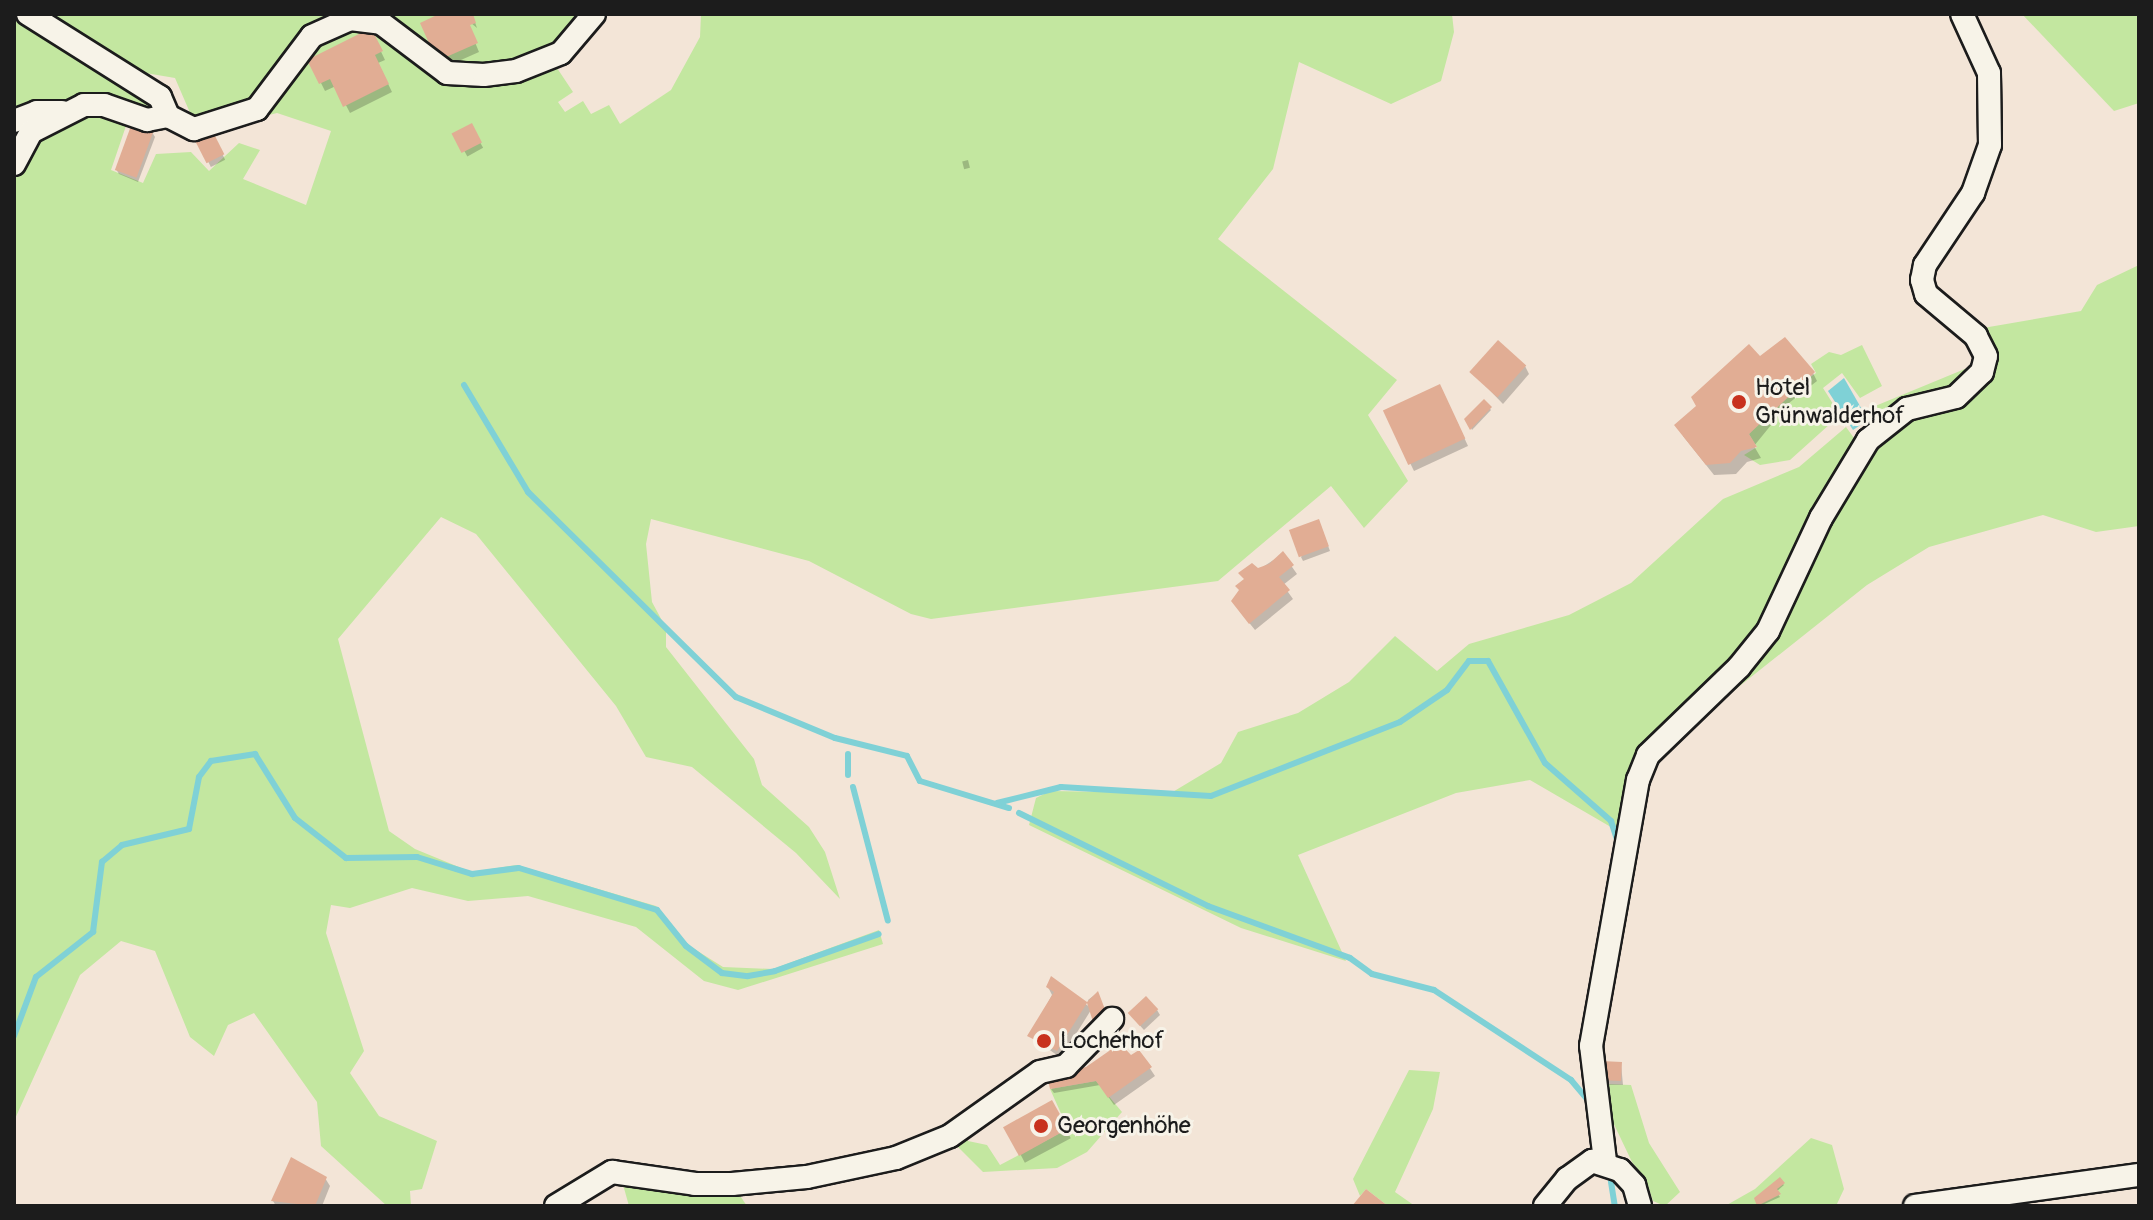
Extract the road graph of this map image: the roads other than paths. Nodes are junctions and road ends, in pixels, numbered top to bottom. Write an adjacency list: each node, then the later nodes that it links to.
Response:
1 (28, 14): 5 (street)
2 (594, 14): 5 (street)
3 (1962, 14): 9 (street)
4 (71, 112): 5 (street); 6 (street); 7 (street)
5 (168, 116)
6 (14, 121)
7 (14, 164)
8 (1112, 1019): 11 (street)
9 (1605, 1161): 12 (street); 13 (street)
10 (2139, 1175): 14 (street)
11 (556, 1206)
12 (1545, 1206)
13 (1640, 1206)
14 (1915, 1206)

